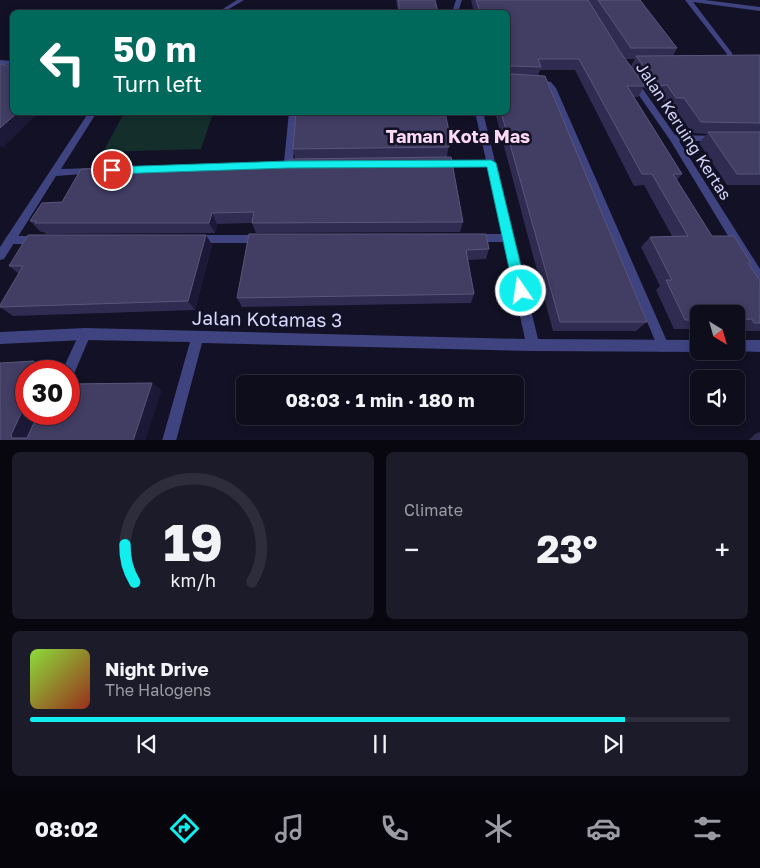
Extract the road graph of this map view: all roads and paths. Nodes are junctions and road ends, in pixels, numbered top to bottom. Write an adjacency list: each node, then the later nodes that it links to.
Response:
1 (241, 0): 5 (street)
2 (689, 0): 3 (street); 6 (street)
3 (730, 2): 4 (street)
4 (760, 9)
5 (224, 10)
6 (718, 62)
7 (626, 70): 12 (street, Jalan Keruing Kertas)
8 (528, 80): 33 (street)
9 (91, 115): 20 (street)
10 (293, 115): 15 (street)
11 (480, 115): 14 (street)
12 (673, 138): 13 (street); 28 (street, Jalan Keruing Kertas)
13 (731, 138)
14 (491, 163): 17 (street); 22 (street)
15 (288, 164): 16 (street); 18 (street)
16 (317, 164)
17 (433, 164)
18 (240, 166)
19 (103, 171): 20 (street)
20 (54, 172): 25 (street)
21 (469, 238): 22 (street)
22 (508, 238): 32 (street)
23 (190, 239): 24 (street)
24 (269, 239)
25 (10, 240): 26 (street); 27 (street)
26 (50, 240)
27 (0, 256)
28 (760, 279)
29 (84, 334): 30 (street, Jalan Kotamas 3); 31 (street, Jalan Kotamas 3); 37 (street)
30 (198, 336): 32 (street, Jalan Kotamas 3); 38 (street)
31 (0, 338)
32 (533, 345): 33 (street, Jalan Kotamas 3)
33 (663, 346): 34 (street, Jalan Kotamas 3)
34 (690, 346)
35 (745, 346): 36 (street)
36 (760, 346)
37 (73, 360)
38 (169, 440)

